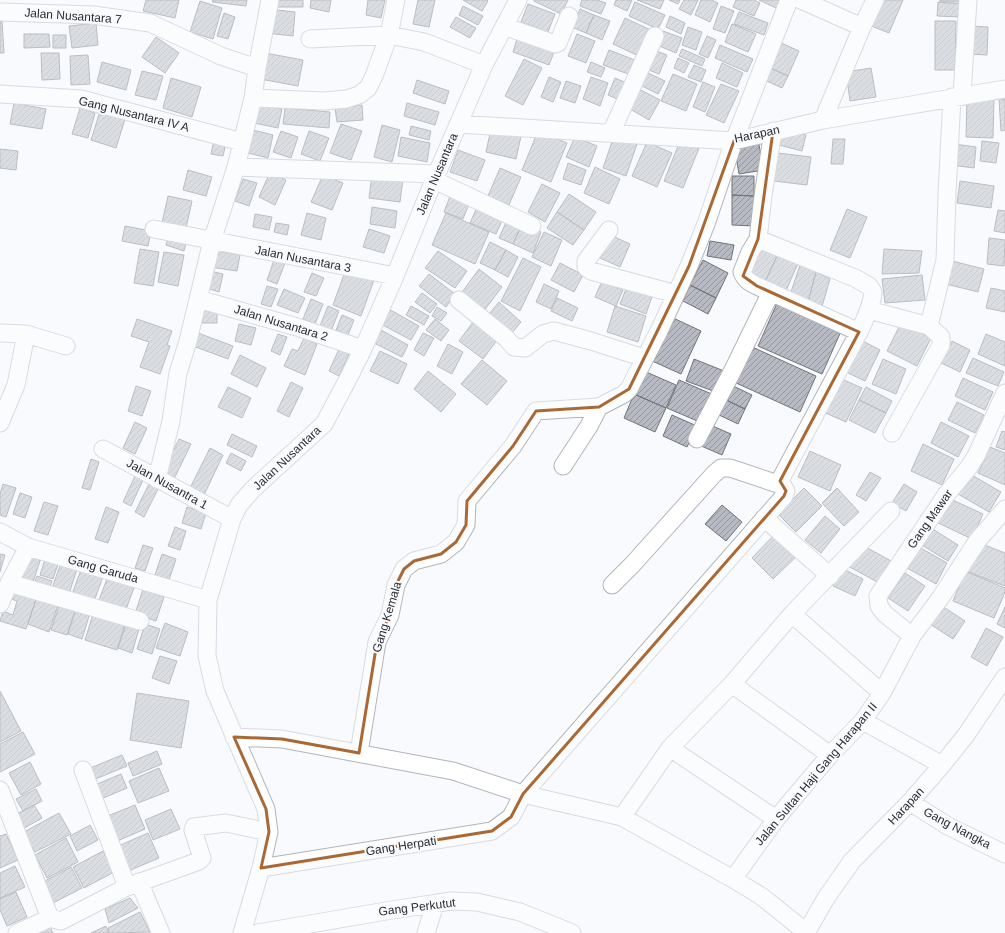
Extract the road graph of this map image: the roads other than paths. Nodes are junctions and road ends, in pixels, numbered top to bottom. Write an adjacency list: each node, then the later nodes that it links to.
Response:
1 (270, 0): 17 (street)
2 (396, 0): 13 (street)
3 (518, 0): 11 (street, Jalan Nusantara)
4 (789, 0): 26 (street)
5 (801, 0): 12 (street)
6 (875, 0): 12 (street)
7 (968, 0): 20 (street)
8 (93, 8): 9 (street, Jalan Nusantara 7); 17 (street, Jalan Nusantara 7)
9 (0, 12)
10 (569, 16): 11 (street)
11 (504, 26): 16 (street, Jalan Nusantara)
12 (862, 27): 22 (street)
13 (389, 35): 15 (street); 16 (street); 21 (street)
14 (655, 36): 25 (street)
15 (310, 39)
16 (484, 65): 23 (street, Jalan Nusantara)
17 (257, 68): 21 (street)
18 (1005, 89): 20 (street, Harapan)
19 (0, 94): 27 (street, Gang Nusantara IV A)
20 (957, 96): 22 (street, Harapan); 41 (street)
21 (253, 98): 27 (street)
22 (823, 120): 24 (street, Harapan)
23 (458, 124): 25 (street, Harapan); 29 (street, Jalan Nusantara)
24 (773, 131): 26 (street, Harapan); 33 (street)
25 (611, 133): 26 (street, Harapan)
26 (734, 141): 37 (street)
27 (242, 142): 28 (street)
28 (236, 167): 29 (street); 34 (street)
29 (435, 177): 30 (street); 35 (street, Jalan Nusantara)
30 (532, 226)
31 (154, 229): 34 (street, Jalan Nusantara 3)
32 (609, 230): 37 (street)
33 (758, 239): 36 (street); 40 (street)
34 (212, 241): 35 (street, Jalan Nusantara 3); 38 (street)
35 (395, 276): 46 (street, Jalan Nusantara)
36 (771, 292): 43 (street); 52 (street)
37 (676, 294): 47 (street)
38 (198, 299): 46 (street, Jalan Nusantara 2); 55 (street)
39 (459, 300): 47 (street)
40 (869, 310): 41 (street); 43 (street)
41 (928, 326): 51 (street)
42 (0, 332): 44 (street)
43 (859, 332): 56 (street)
44 (26, 334): 45 (street); 50 (street)
45 (66, 346)
46 (363, 349): 60 (street, Jalan Nusantara)
47 (644, 358): 49 (street)
48 (1005, 393): 70 (street, Gang Mawar)
49 (599, 407): 54 (street); 77 (street, Gang Kemala)
50 (0, 423)
51 (892, 434)
52 (697, 439)
53 (103, 448): 55 (street, Jalan Nusantra 1)
54 (563, 466)
55 (157, 479): 60 (street, Jalan Nusantra 1)
56 (778, 484): 59 (street, Gang Herpati); 65 (street)
57 (1005, 509): 70 (street, Jalan Sultan Haji Gang Harapan II)
58 (891, 511): 63 (street)
59 (764, 518): 63 (street); 82 (street, Gang Herpati)
60 (232, 519): 66 (street, Jalan Nusantara)
61 (0, 532): 62 (street, Gang Garuda)
62 (28, 547): 64 (street); 66 (street, Gang Garuda)
63 (830, 576): 68 (street)
64 (9, 583): 67 (street); 69 (street)
65 (612, 585)
66 (208, 600): 75 (street, Jalan Nusantara)
67 (0, 604)
68 (792, 614): 72 (street); 73 (street)
69 (140, 620)
70 (912, 636): 73 (street, Jalan Sultan Haji Gang Harapan II)
71 (1005, 677): 79 (street, Harapan)
72 (732, 684): 76 (street); 78 (street)
73 (882, 693): 74 (street, Jalan Sultan Haji Gang Harapan II)
74 (863, 721): 78 (street, Jalan Sultan Haji Gang Harapan II); 79 (street)
75 (234, 737): 77 (street); 86 (street, Jalan Nusantara)
76 (670, 748): 84 (street); 85 (street)
77 (359, 753): 82 (street)
78 (830, 755): 85 (street, Jalan Sultan Haji Gang Harapan II)
79 (942, 765): 83 (street, Harapan)
80 (83, 770): 90 (street)
81 (0, 790): 92 (street)
82 (523, 794): 84 (street); 88 (street, Gang Herpati)
83 (910, 802): 87 (street, Gang Nangka); 93 (street, Harapan)
84 (622, 817): 89 (street)
85 (776, 819): 89 (street, Jalan Sultan Haji Gang Harapan II)
86 (269, 832): 88 (street, Jalan Nusantara); 90 (street)
87 (1005, 854)
88 (261, 868): 96 (street, Jalan Nusantara)
89 (733, 879): 93 (street)
90 (133, 884): 92 (street); 95 (street)
91 (435, 904): 97 (street, Gang Perkutut); 98 (street); 99 (street, Gang Perkutut)
92 (59, 924): 94 (street)
93 (806, 932)
94 (17, 933)
95 (161, 933)
96 (242, 933)
97 (258, 933)
98 (426, 933)
99 (572, 933)

